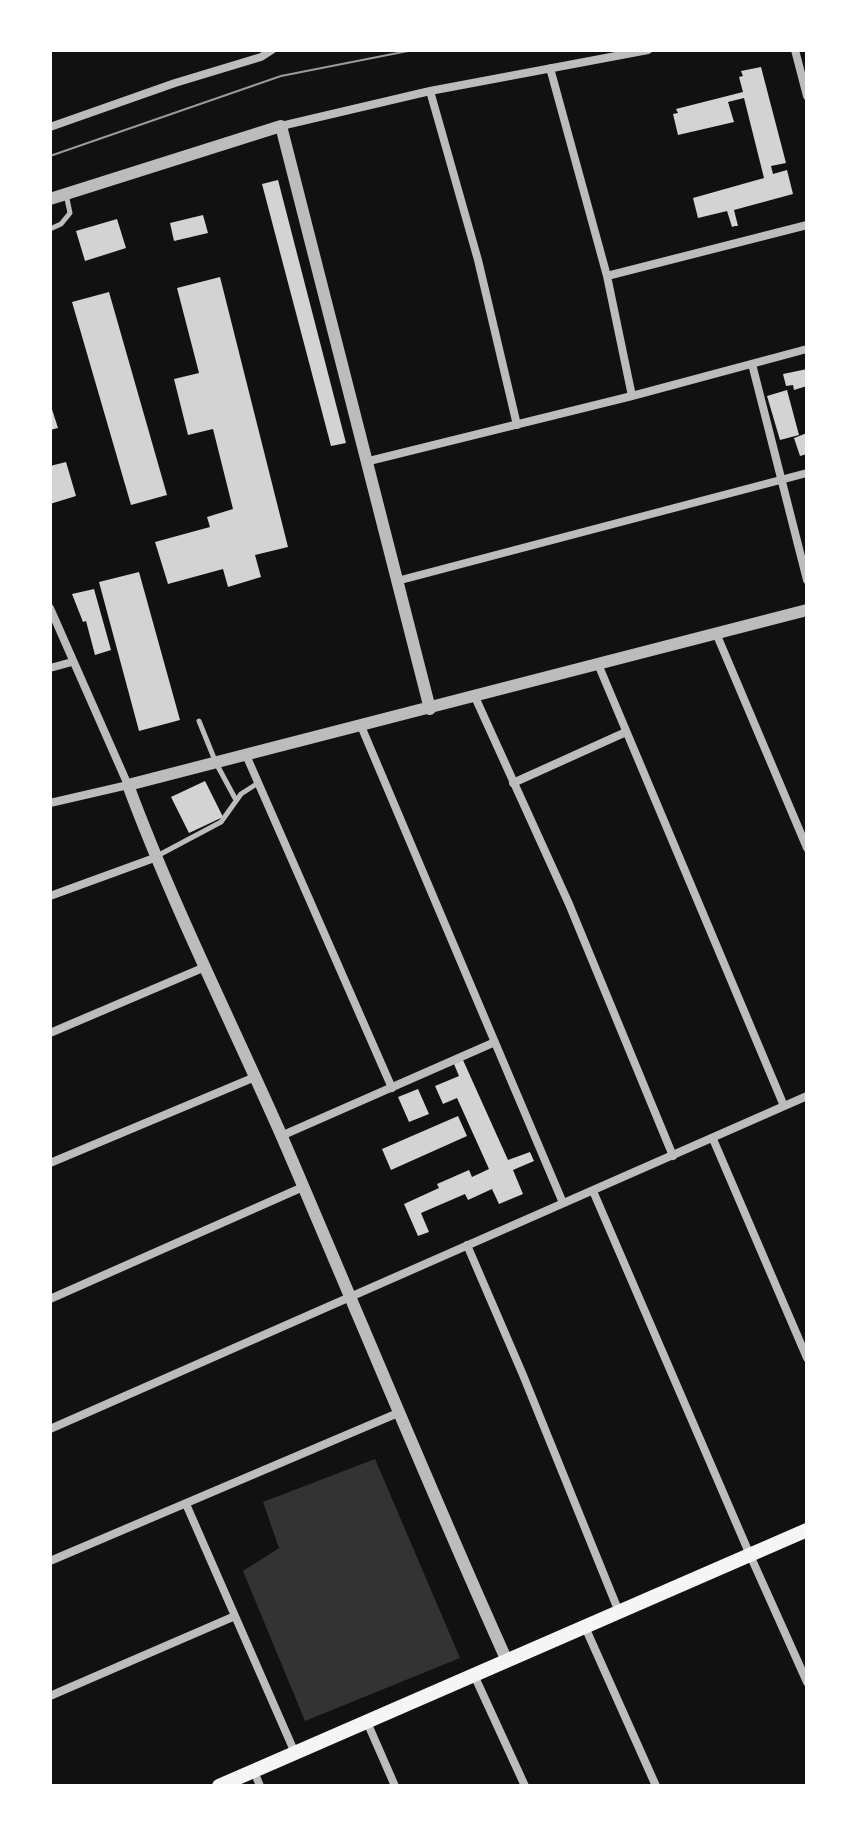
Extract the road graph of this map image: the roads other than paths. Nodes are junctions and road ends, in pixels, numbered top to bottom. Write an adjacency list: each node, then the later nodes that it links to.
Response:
1 (272, 50): 8 (street)
2 (648, 50): 4 (street)
3 (795, 50): 6 (street)
4 (550, 68): 5 (street); 13 (street)
5 (430, 91): 7 (street); 17 (street)
6 (807, 96)
7 (281, 126): 9 (street); 18 (street)
8 (50, 127)
9 (66, 193): 10 (street); 12 (lane)
10 (50, 199)
11 (807, 225): 13 (street)
12 (50, 229)
13 (607, 276): 16 (street)
14 (807, 349): 15 (street)
15 (752, 364): 16 (street); 20 (street)
16 (632, 396): 17 (street)
17 (517, 425): 18 (street)
18 (365, 462): 22 (street)
19 (807, 473): 20 (street)
20 (781, 479): 21 (street); 22 (street)
21 (807, 580)
22 (397, 581): 30 (street)
23 (50, 608): 26 (street)
24 (807, 610): 25 (street)
25 (716, 633): 27 (street); 41 (street)
26 (72, 662): 28 (street); 38 (street)
27 (598, 664): 29 (street); 33 (street)
28 (50, 668)
29 (475, 697): 30 (street); 37 (street)
30 (430, 709): 32 (street)
31 (199, 721): 35 (lane)
32 (361, 726): 34 (street); 47 (street)
33 (626, 732): 37 (street); 51 (street)
34 (246, 755): 35 (street); 36 (street)
35 (216, 763): 38 (street); 39 (lane)
36 (258, 783): 39 (lane); 49 (street)
37 (513, 783): 54 (street)
38 (128, 785): 40 (street); 43 (street)
39 (236, 800): 43 (lane)
40 (50, 803)
41 (804, 831): 42 (street)
42 (807, 848)
43 (157, 857): 44 (street); 45 (street)
44 (50, 896)
45 (205, 967): 46 (street); 48 (street)
46 (50, 1033)
47 (495, 1042): 49 (street); 58 (street)
48 (255, 1077): 52 (street); 55 (street)
49 (392, 1088): 52 (street)
50 (807, 1096): 51 (street)
51 (784, 1106): 53 (street)
52 (281, 1136): 56 (street)
53 (713, 1139): 54 (street); 62 (street)
54 (673, 1156): 57 (street)
55 (50, 1163)
56 (303, 1187): 60 (street); 61 (street)
57 (593, 1191): 58 (street); 67 (street)
58 (563, 1203): 59 (street)
59 (467, 1245): 60 (street); 69 (street)
60 (349, 1296): 63 (street); 64 (street)
61 (50, 1299)
62 (807, 1358)
63 (398, 1413): 65 (street); 72 (street)
64 (50, 1429)
65 (186, 1504): 68 (street); 70 (street)
66 (807, 1530): 67 (main road)
67 (750, 1555): 69 (main road); 74 (street)
68 (50, 1561)
69 (619, 1612): 71 (main road)
70 (235, 1616): 75 (street); 77 (street)
71 (585, 1627): 72 (main road); 83 (street)
72 (507, 1661): 73 (main road)
73 (474, 1675): 76 (main road); 82 (street)
74 (807, 1682)
75 (50, 1696)
76 (367, 1722): 77 (main road); 81 (street)
77 (295, 1753): 78 (main road)
78 (254, 1771): 79 (main road); 80 (street)
79 (219, 1786)
80 (260, 1786)
81 (395, 1786)
82 (525, 1786)
83 (656, 1786)

